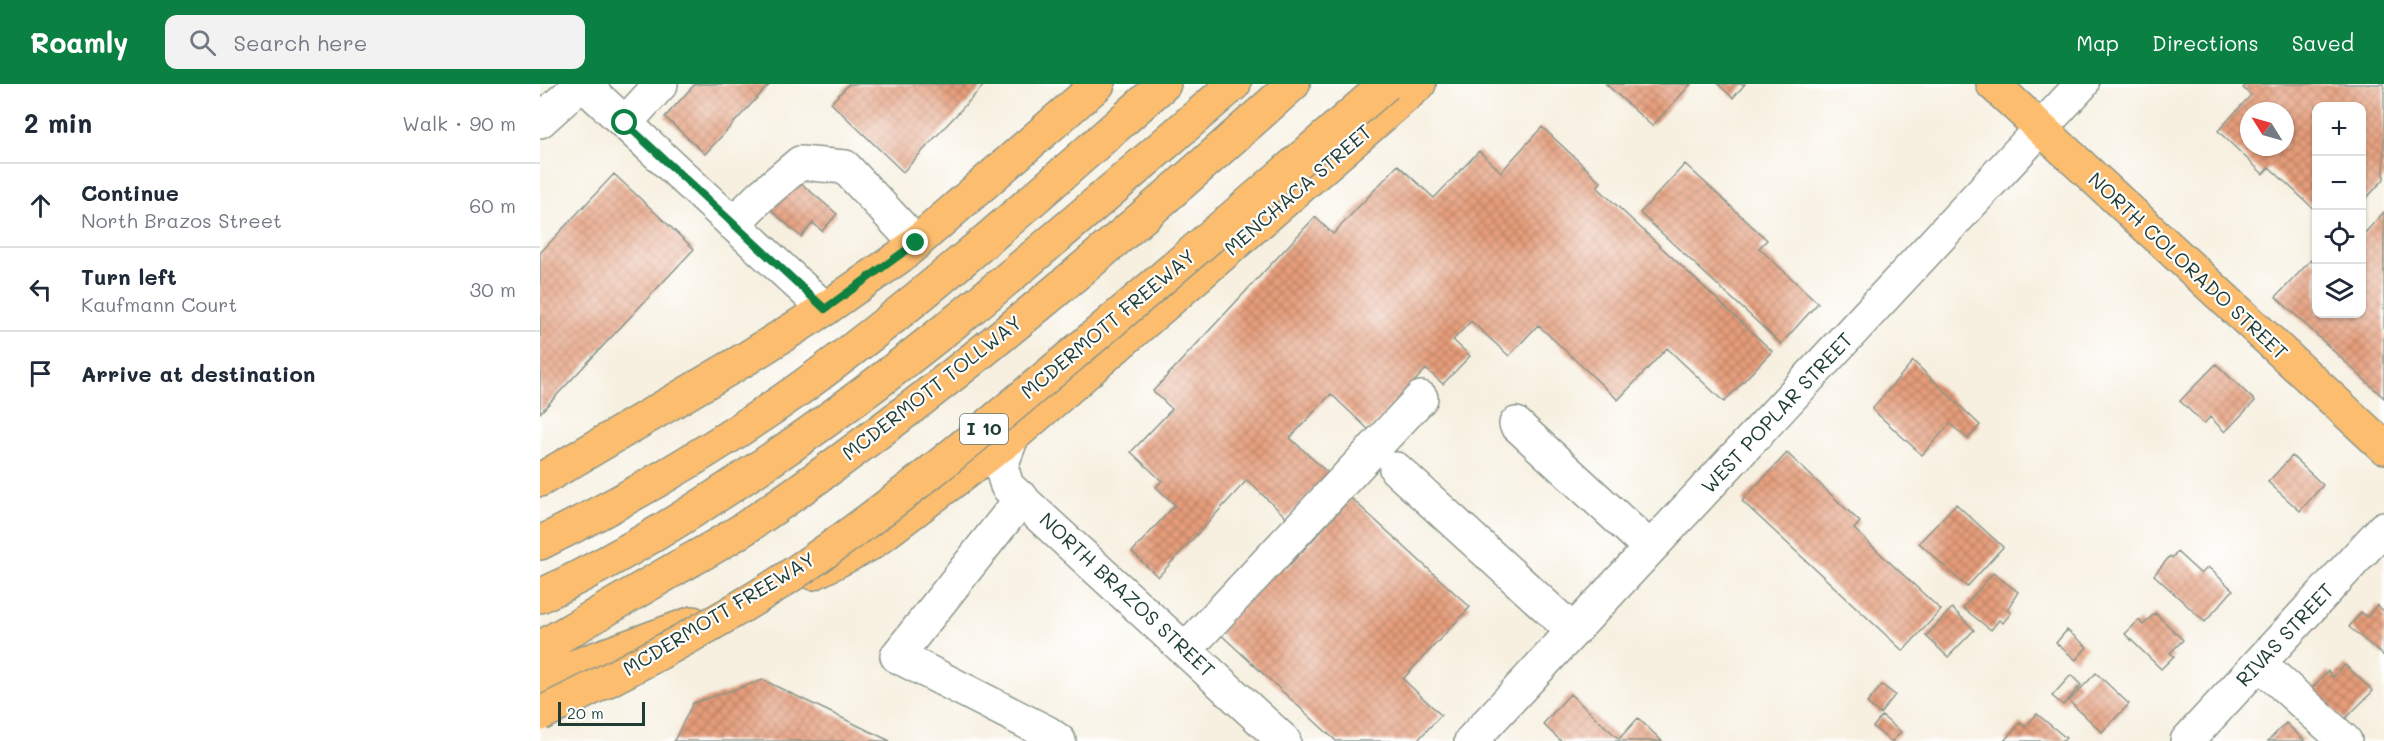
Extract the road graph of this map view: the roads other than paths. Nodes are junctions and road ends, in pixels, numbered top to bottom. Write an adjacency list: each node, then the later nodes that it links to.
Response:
1 (582, 84): 11 (street); 12 (street)
2 (660, 84): 12 (street)
3 (1098, 84): 15 (main road)
4 (1164, 84): 25 (main road)
5 (1234, 84): 27 (main road, MCDERMOTT TOLLWAY)
6 (1293, 84): 29 (main road, MCDERMOTT TOLLWAY)
7 (1386, 84): 33 (main road, MCDERMOTT FREEWAY / I 10, bridge)
8 (1419, 84): 19 (main road, MENCHACA STREET)
9 (1993, 84): 13 (main road, NORTH COLORADO STREET)
10 (2082, 84): 13 (street, WEST POPLAR STREET)
11 (540, 121)
12 (625, 123): 14 (street)
13 (2041, 128): 20 (main road, NORTH COLORADO STREET); 26 (street, WEST POPLAR STREET)
14 (733, 224): 15 (street); 16 (street)
15 (916, 243): 16 (main road)
16 (825, 309): 22 (main road)
17 (1421, 398): 30 (street)
18 (1516, 423): 26 (street)
19 (1012, 437): 23 (street, NORTH BRAZOS STREET); 32 (main road, MENCHACA STREET)
20 (2384, 447)
21 (1396, 469): 28 (street)
22 (540, 480)
23 (1022, 498): 30 (street, NORTH BRAZOS STREET); 34 (street)
24 (2384, 528): 31 (street, RIVAS STREET)
25 (540, 543)
26 (1650, 548): 28 (street, WEST POPLAR STREET)
27 (540, 596)
28 (1573, 631): 36 (street, WEST POPLAR STREET)
29 (540, 648)
30 (1185, 650): 35 (street, NORTH BRAZOS STREET)
31 (2259, 663): 37 (street, RIVAS STREET); 38 (street)
32 (540, 679)
33 (540, 714)
34 (1059, 741)
35 (1284, 741)
36 (1471, 741)
37 (2187, 741)
38 (2345, 741)

